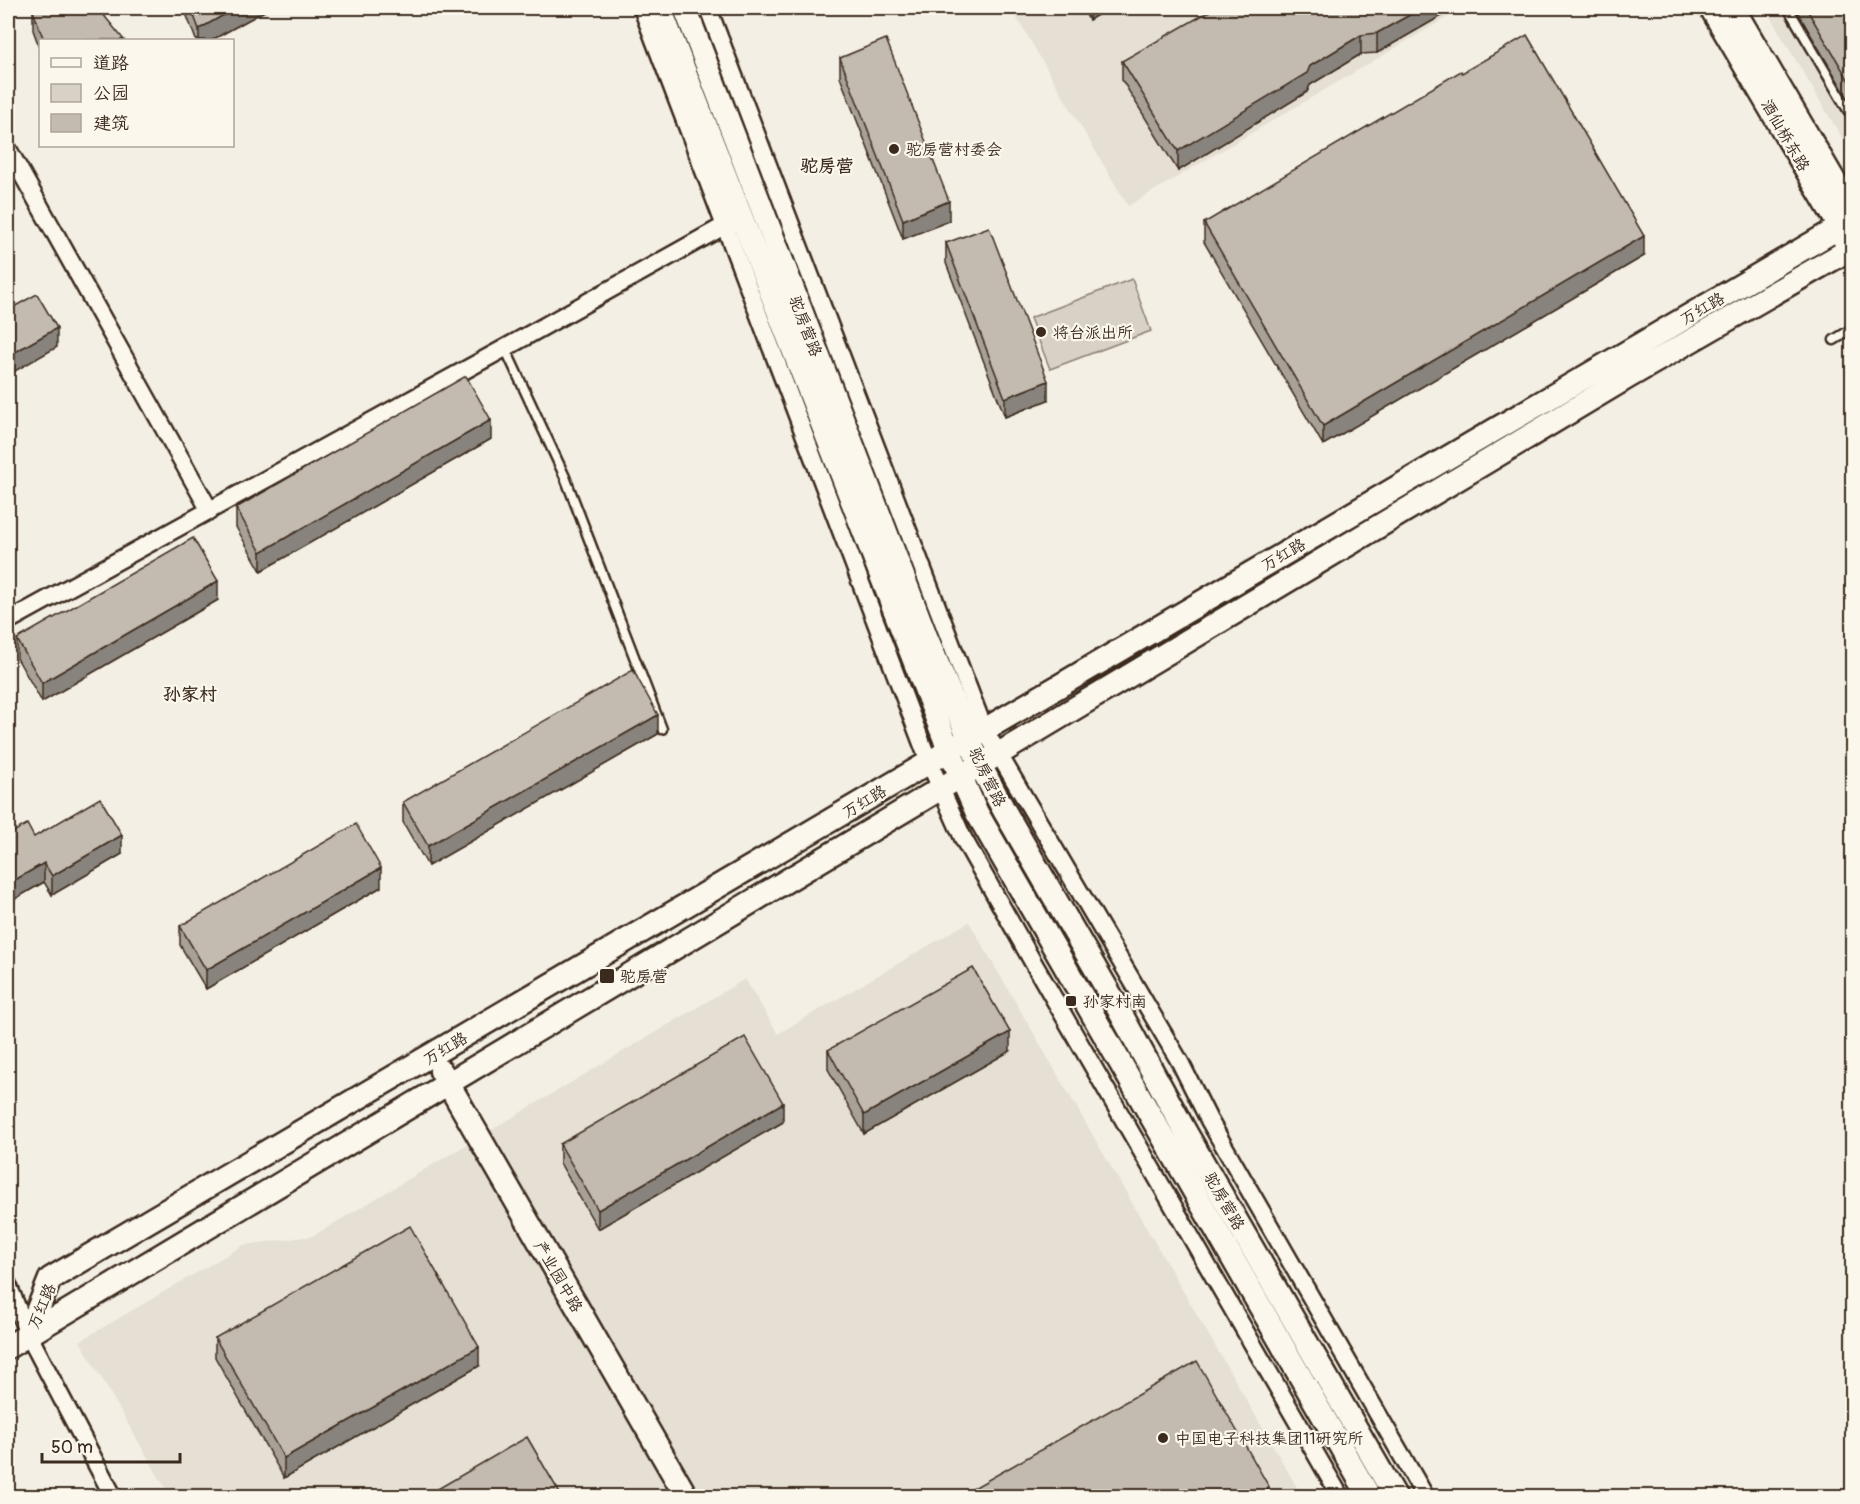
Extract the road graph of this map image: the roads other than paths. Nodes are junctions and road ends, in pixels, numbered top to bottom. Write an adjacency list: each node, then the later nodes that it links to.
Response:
1 (642, 8): 10 (street)
2 (660, 8): 10 (street, 驼房营路)
3 (685, 8): 18 (street, 驼房营路)
4 (708, 8): 18 (street)
5 (1711, 8): 11 (street, 酒仙桥东路)
6 (1733, 8): 11 (street, 酒仙桥东路)
7 (1788, 8): 8 (lane)
8 (1852, 117)
9 (8, 149): 15 (street)
10 (733, 220): 14 (street); 19 (street, 驼房营路); 21 (street)
11 (1850, 235): 18 (street, 万红路); 20 (street, 万红路)
12 (1852, 329): 13 (lane)
13 (1834, 340)
14 (505, 348): 15 (street); 17 (lane)
15 (210, 511): 16 (street)
16 (8, 621)
17 (662, 729)
18 (977, 734): 19 (street, 万红路); 20 (street, 驼房营路)
19 (949, 750): 21 (street, 万红路); 22 (street, 驼房营路)
20 (989, 759): 22 (street, 万红路); 33 (street, 驼房营路); 34 (street)
21 (929, 762): 23 (street); 24 (street, 万红路)
22 (960, 777): 23 (street, 万红路); 32 (street, 驼房营路)
23 (941, 789): 25 (street, 万红路); 31 (street)
24 (432, 1055): 25 (street, 产业园中路); 27 (street, 万红路)
25 (448, 1083): 27 (street, 万红路); 30 (street, 产业园中路)
26 (8, 1285): 27 (street)
27 (28, 1334): 28 (street); 29 (street)
28 (8, 1347)
29 (113, 1497)
30 (686, 1497)
31 (1340, 1497)
32 (1369, 1497)
33 (1395, 1497)
34 (1425, 1497)

